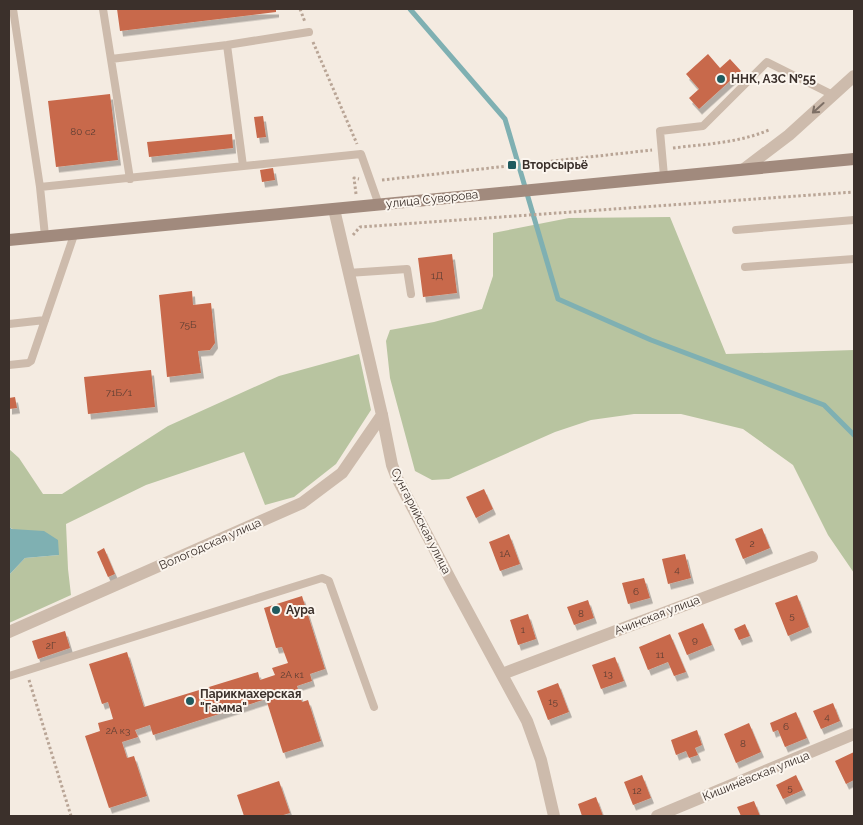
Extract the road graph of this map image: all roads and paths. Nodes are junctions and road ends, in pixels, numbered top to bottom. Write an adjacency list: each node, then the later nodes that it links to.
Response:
1 (13, 9): 19 (lane)
2 (103, 9): 6 (lane)
3 (300, 9): 4 (path)
4 (309, 32): 5 (lane); 11 (path)
5 (227, 45): 6 (lane); 13 (lane)
6 (110, 59): 17 (lane)
7 (854, 76): 8 (street)
8 (833, 95): 10 (lane); 14 (street, one-way to 14)
9 (770, 130): 10 (path)
10 (662, 149): 15 (lane); 18 (path)
11 (361, 154): 13 (lane); 18 (lane)
12 (854, 159): 14 (main road, улица Суворова)
13 (243, 166): 17 (lane)
14 (744, 169): 15 (main road, улица Суворова)
15 (664, 176): 21 (main road, улица Суворова)
16 (354, 178): 18 (path)
17 (130, 179): 19 (lane)
18 (371, 181): 21 (lane)
19 (40, 187): 26 (lane)
20 (854, 192): 27 (path)
21 (379, 205): 22 (main road, улица Суворова)
22 (334, 209): 25 (main road, улица Суворова); 31 (street, Сунгарийская улица)
23 (854, 220): 24 (lane)
24 (736, 230)
25 (74, 235): 26 (main road, улица Суворова); 33 (lane)
26 (45, 236): 28 (main road, улица Суворова)
27 (352, 238)
28 (9, 240)
29 (854, 259): 30 (lane)
30 (745, 267)
31 (348, 272): 32 (lane); 36 (street, Сунгарийская улица)
32 (411, 294)
33 (45, 320): 34 (lane); 35 (lane)
34 (9, 324)
35 (9, 365)
36 (382, 415): 38 (street, Вологодская улица); 40 (street, Сунгарийская улица)
37 (812, 557): 40 (street, Ачинская улица)
38 (9, 632)
39 (26, 670): 41 (lane); 42 (lane); 44 (path)
40 (502, 674): 45 (street, Сунгарийская улица)
41 (9, 676)
42 (374, 707)
43 (854, 734): 46 (street, Кишинёвская улица)
44 (71, 816)
45 (554, 816)
46 (657, 816)

